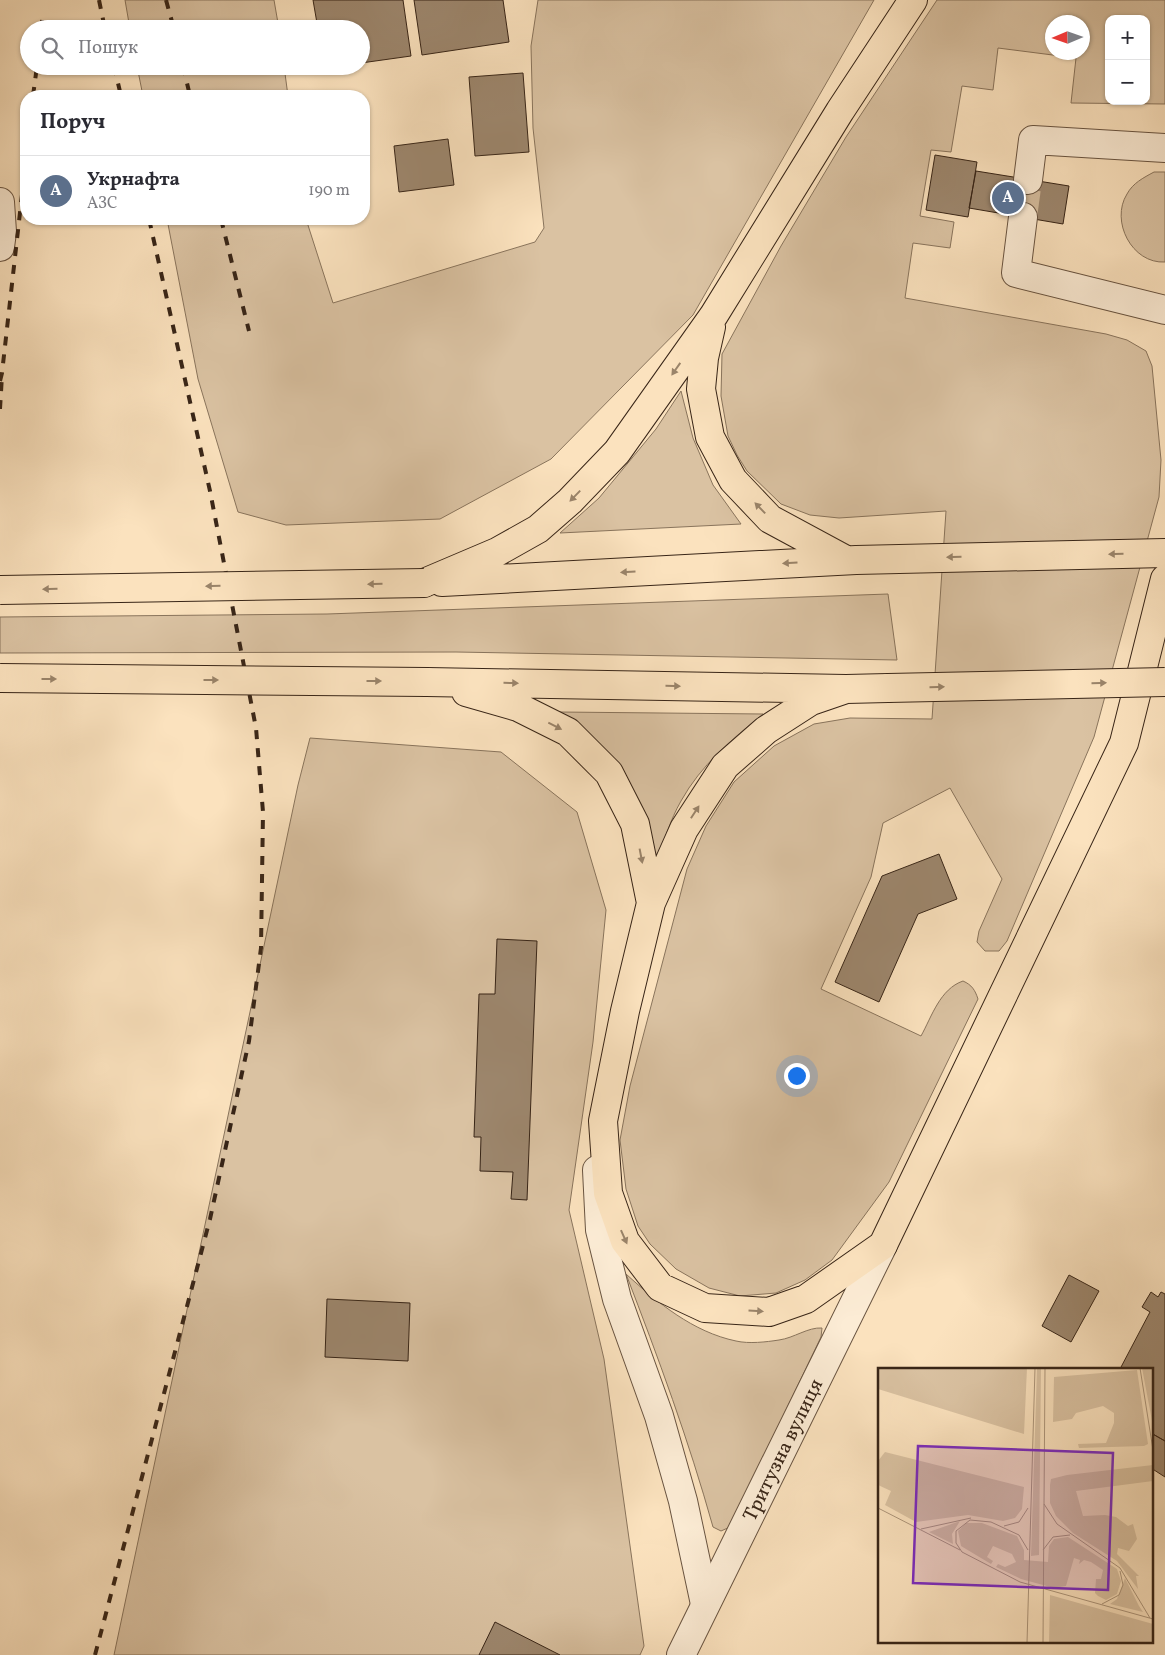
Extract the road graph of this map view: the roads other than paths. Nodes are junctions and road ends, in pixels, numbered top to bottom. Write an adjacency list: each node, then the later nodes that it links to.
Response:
1 (913, 0): 8 (main road)
2 (1165, 148): 3 (street)
3 (1028, 180)
4 (0, 202): 6 (street)
5 (1023, 217): 7 (street)
6 (0, 247)
7 (1165, 310)
8 (714, 315): 10 (main road, one-way to 8); 12 (main road, one-way to 12)
9 (1165, 552): 10 (main road, one-way to 10)
10 (851, 560): 12 (main road, one-way to 12)
11 (1165, 579): 20 (main road)
12 (424, 583): 13 (main road, one-way to 13, bridge)
13 (0, 590)
14 (0, 678): 15 (main road, one-way to 15, bridge)
15 (427, 682): 17 (main road, one-way to 17); 18 (main road, one-way to 18)
16 (1165, 682): 17 (main road, one-way to 16, bridge)
17 (846, 689): 18 (main road, one-way to 17)
18 (651, 903): 19 (main road)
19 (603, 1122): 20 (main road, one-way to 20); 21 (street)
20 (883, 1244): 21 (street, Тритузна вулиця)
21 (705, 1604): 22 (street, Тритузна вулиця)
22 (681, 1655)

